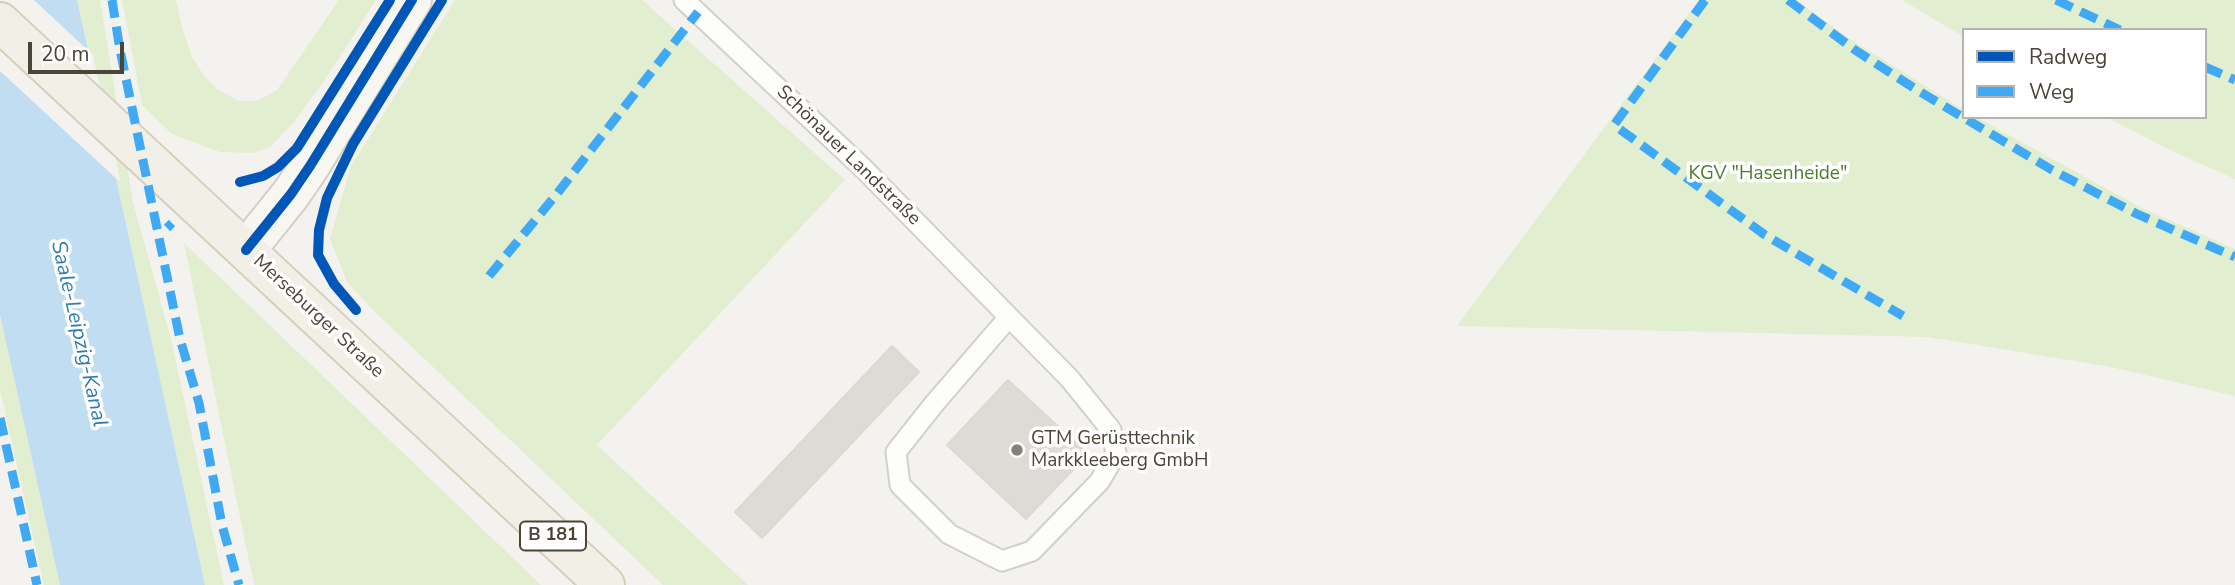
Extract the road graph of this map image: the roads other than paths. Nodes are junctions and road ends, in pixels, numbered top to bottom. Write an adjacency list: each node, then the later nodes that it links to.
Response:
1 (412, 0): 4 (street)
2 (684, 0): 5 (lane, Schönauer Landstraße)
3 (0, 22): 4 (main road, Merseburger Straße / B 181)
4 (246, 250): 6 (main road, Merseburger Straße / B 181)
5 (1009, 317): 5 (lane, Schönauer Landstraße)
6 (605, 585)

